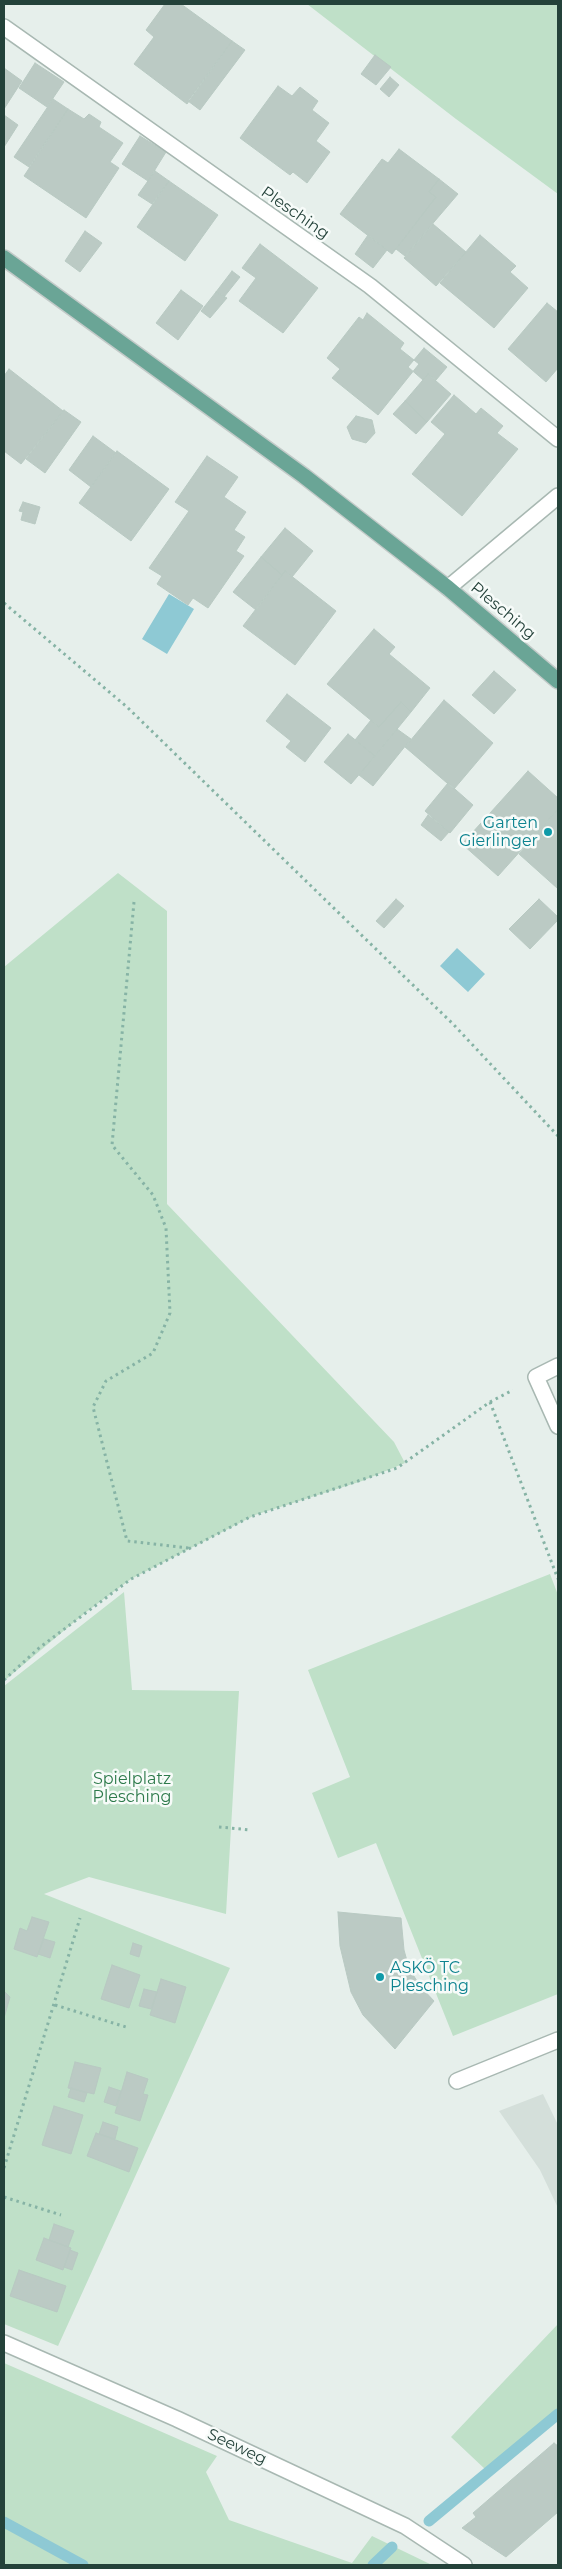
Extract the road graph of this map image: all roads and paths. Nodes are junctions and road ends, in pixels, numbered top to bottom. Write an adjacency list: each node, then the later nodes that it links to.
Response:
1 (4, 27): 3 (street, Plesching)
2 (4, 258): 5 (main road, Plesching)
3 (558, 439)
4 (558, 496): 5 (street, Plesching)
5 (448, 588): 7 (main road, Plesching)
6 (4, 603): 9 (path)
7 (558, 681)
8 (134, 902): 14 (path)
9 (558, 1136)
10 (558, 1366): 11 (street)
11 (536, 1377): 12 (path); 13 (street)
12 (490, 1402): 14 (path); 15 (path)
13 (558, 1426)
14 (189, 1548): 16 (path)
15 (558, 1579)
16 (4, 1680)
17 (219, 1827): 18 (path)
18 (251, 1830)
19 (80, 1918): 20 (path)
20 (55, 2005): 21 (path); 24 (path)
21 (126, 2027)
22 (558, 2040): 23 (street)
23 (457, 2081)
24 (4, 2168)
25 (4, 2197): 26 (path)
26 (61, 2215)
27 (4, 2343): 28 (street, Seeweg)
28 (464, 2565)

